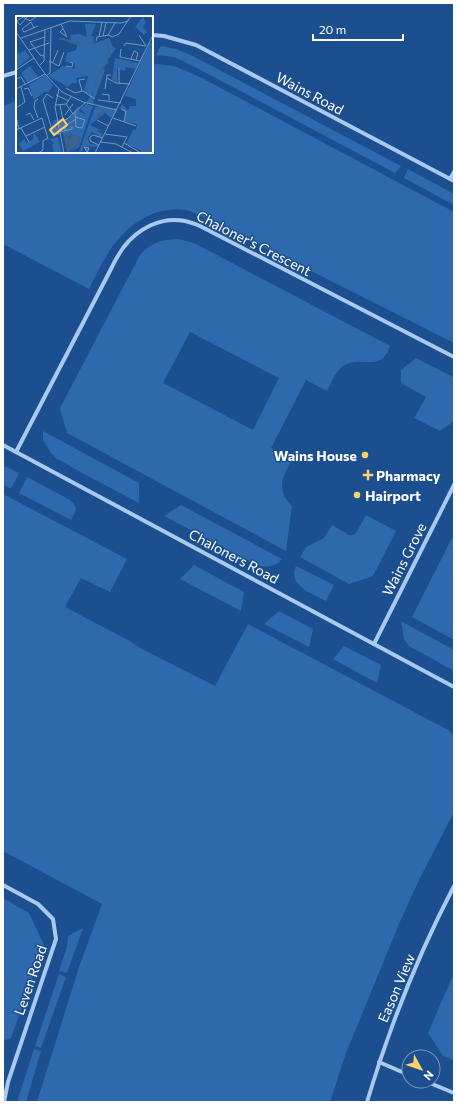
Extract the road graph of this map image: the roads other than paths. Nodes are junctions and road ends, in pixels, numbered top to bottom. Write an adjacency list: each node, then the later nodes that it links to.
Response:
1 (153, 35): 5 (street, Wains Road)
2 (16, 72): 3 (street)
3 (3, 76)
4 (454, 172): 5 (street)
5 (452, 180)
6 (454, 357): 8 (street, Chaloner's Crescent)
7 (3, 445): 8 (street, Chaloners Road)
8 (16, 452): 10 (street, Chaloners Road)
9 (454, 485): 10 (street, Wains Grove)
10 (374, 644): 11 (street, Chaloners Road)
11 (454, 687)
12 (3, 885): 17 (street, Leven Road)
13 (454, 886): 14 (street, Eason View)
14 (379, 1062): 15 (street); 21 (street, Eason View)
15 (401, 1072)
16 (3, 1080): 17 (street)
17 (8, 1082): 20 (street, Leven Road)
18 (441, 1088): 19 (street)
19 (454, 1093)
20 (4, 1102)
21 (367, 1102)

